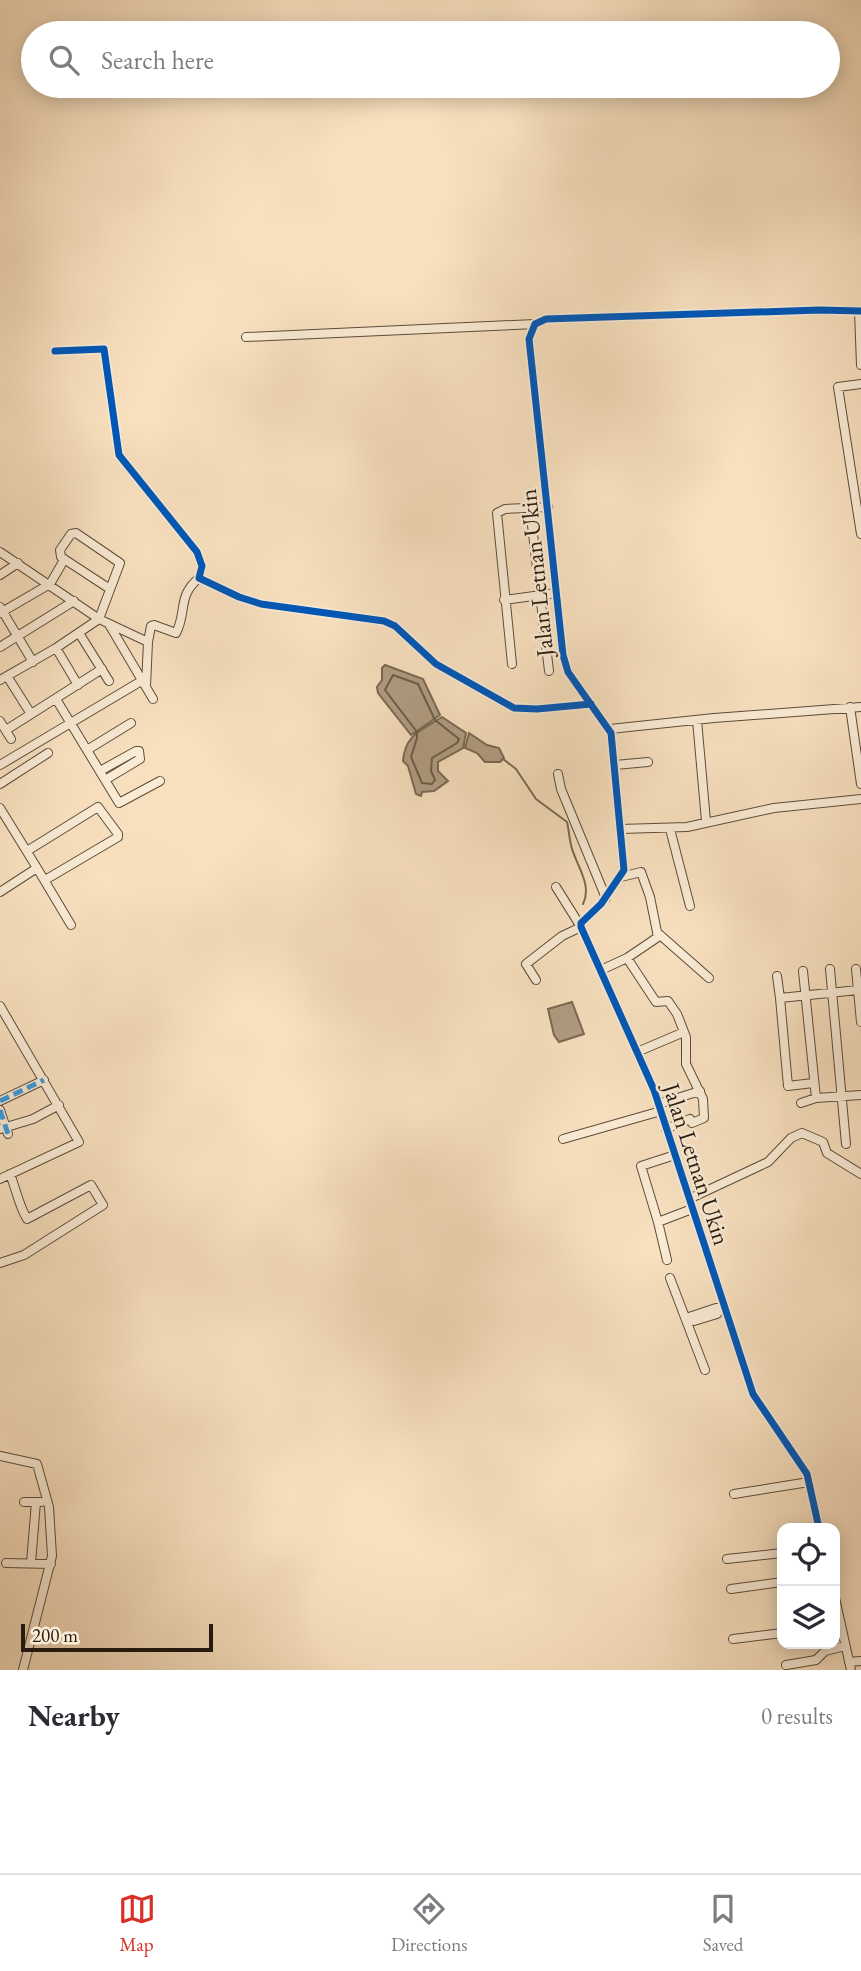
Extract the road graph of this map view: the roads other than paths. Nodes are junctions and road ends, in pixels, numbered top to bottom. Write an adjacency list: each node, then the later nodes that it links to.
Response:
1 (860, 311): 2 (street); 5 (street)
2 (535, 324): 3 (street); 8 (street, Jalan Letnan Ukin)
3 (246, 337)
4 (55, 351): 14 (street)
5 (861, 365)
6 (861, 384): 9 (street)
7 (530, 508): 8 (street); 18 (street); 19 (street)
8 (548, 508): 17 (street, Jalan Letnan Ukin)
9 (861, 534)
10 (0, 552): 12 (street)
11 (64, 560): 15 (street); 16 (street); 16 (street)
12 (18, 563): 13 (street); 15 (street)
13 (0, 575)
14 (199, 578): 26 (street); 39 (street)
15 (50, 584): 20 (street); 21 (street)
16 (110, 589): 22 (street)
17 (556, 593): 18 (street); 39 (street, Jalan Letnan Ukin)
18 (541, 595): 19 (street); 32 (street)
19 (504, 600): 30 (street)
20 (74, 601): 22 (street); 25 (street)
21 (1, 611): 25 (street)
22 (99, 619): 23 (street); 24 (street)
23 (110, 625): 26 (street); 35 (street)
24 (79, 633): 28 (street); 31 (street)
25 (18, 636): 27 (street); 29 (street)
26 (148, 642): 35 (street)
27 (0, 647)
28 (56, 648): 29 (street); 36 (street)
29 (33, 662): 33 (street)
30 (512, 664)
31 (102, 669): 34 (street); 36 (street)
32 (550, 671)
33 (4, 678): 42 (street)
34 (109, 681)
35 (144, 683): 38 (street); 45 (street)
36 (78, 685): 37 (street)
37 (56, 699): 42 (street); 45 (street)
38 (153, 699)
39 (592, 704): 47 (street, Jalan Letnan Ukin)
40 (850, 707): 41 (street); 43 (street); 60 (street)
41 (861, 707)
42 (31, 714): 48 (street)
43 (697, 720): 47 (street); 63 (street)
44 (0, 721): 48 (street)
45 (70, 722): 50 (street); 53 (street)
46 (131, 723): 50 (street)
47 (610, 729): 54 (street, Jalan Letnan Ukin)
48 (6, 730): 49 (street)
49 (11, 739)
50 (88, 750): 55 (street)
51 (48, 753): 58 (street)
52 (648, 762): 54 (street)
53 (0, 765)
54 (615, 765): 65 (street, Jalan Letnan Ukin)
55 (100, 771): 57 (street); 57 (street)
56 (558, 774): 72 (street)
57 (105, 780): 59 (street)
58 (0, 781)
59 (160, 781)
60 (861, 784)
61 (861, 799): 63 (street)
62 (0, 808): 66 (street)
63 (706, 821): 64 (street)
64 (670, 828): 65 (street); 73 (street)
65 (620, 829): 68 (street, Jalan Letnan Ukin)
66 (27, 851): 67 (street); 69 (street)
67 (37, 868): 69 (street); 71 (street)
68 (621, 877): 72 (street); 76 (street)
69 (45, 880): 74 (street)
70 (556, 887): 75 (street, Jalan Letnan Ukin)
71 (0, 892)
72 (606, 898): 75 (street)
73 (690, 906)
74 (71, 925)
75 (581, 927): 80 (street, Jalan Letnan Ukin); 84 (street)
76 (659, 934): 77 (street); 83 (street)
77 (627, 958): 80 (street); 92 (street)
78 (830, 969): 86 (street)
79 (856, 969): 85 (street)
80 (601, 970): 93 (street, Jalan Letnan Ukin)
81 (803, 971): 87 (street)
82 (777, 976): 88 (street)
83 (709, 978)
84 (536, 980)
85 (858, 990): 86 (street); 89 (street)
86 (832, 993): 87 (street); 98 (street)
87 (806, 996): 88 (street); 95 (street)
88 (780, 998): 95 (street)
89 (860, 1000): 91 (street)
90 (0, 1006): 94 (street)
91 (861, 1022)
92 (684, 1032): 93 (street); 96 (street)
93 (637, 1052): 103 (street, Jalan Letnan Ukin)
94 (44, 1080): 100 (street); 102 (street)
95 (813, 1083): 99 (street)
96 (700, 1091): 103 (street); 105 (street)
97 (861, 1095): 98 (street)
98 (842, 1097): 99 (street); 108 (street)
99 (816, 1098): 101 (street)
100 (0, 1101)
101 (801, 1103)
102 (59, 1105): 106 (street); 110 (street)
103 (659, 1108): 105 (street, Jalan Letnan Ukin); 107 (street)
104 (0, 1110): 106 (street)
105 (666, 1129): 109 (street, Jalan Letnan Ukin)
106 (5, 1130)
107 (563, 1139)
108 (846, 1144)
109 (675, 1155): 113 (street, Jalan Letnan Ukin); 115 (street)
110 (10, 1174): 112 (street); 117 (street)
111 (861, 1174): 113 (street)
112 (0, 1179)
113 (689, 1199): 114 (street, Jalan Letnan Ukin)
114 (692, 1209): 115 (street); 119 (street, Jalan Letnan Ukin)
115 (659, 1222): 116 (street)
116 (667, 1260)
117 (0, 1263)
118 (670, 1278): 120 (street)
119 (722, 1309): 120 (street); 123 (street, Jalan Letnan Ukin)
120 (687, 1320): 121 (street)
121 (705, 1370)
122 (0, 1455): 126 (street)
123 (809, 1482): 124 (street); 128 (street, Jalan Letnan Ukin)
124 (734, 1494)
125 (24, 1502): 127 (street)
126 (48, 1502): 127 (street); 133 (street)
127 (36, 1503): 132 (street)
128 (818, 1523)
129 (777, 1554): 130 (street)
130 (727, 1559)
131 (6, 1563): 132 (street)
132 (31, 1563): 133 (street)
133 (51, 1564): 143 (street)
134 (777, 1583): 135 (street)
135 (731, 1589)
136 (840, 1632): 139 (street)
137 (777, 1634): 138 (street)
138 (733, 1639)
139 (845, 1646): 141 (street); 142 (street)
140 (861, 1661): 142 (street)
141 (786, 1665)
142 (850, 1666)
143 (23, 1670)

